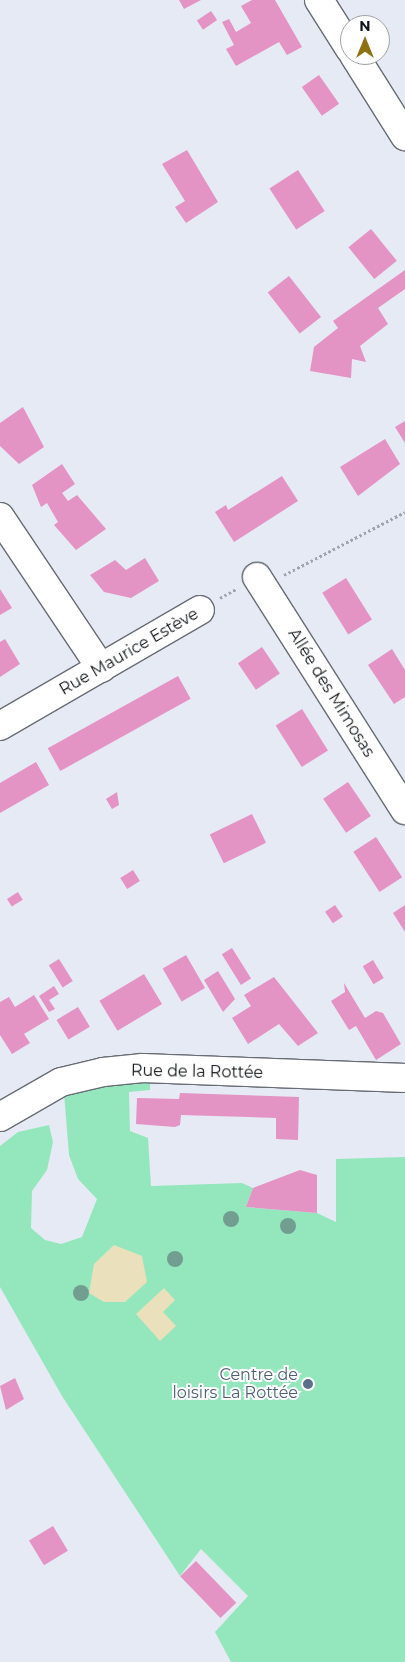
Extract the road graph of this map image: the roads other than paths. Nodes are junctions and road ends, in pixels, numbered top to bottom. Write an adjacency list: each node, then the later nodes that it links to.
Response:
1 (319, 0): 2 (street)
2 (340, 33)
3 (360, 65): 4 (street)
4 (405, 136)
5 (0, 517): 8 (street)
6 (257, 577): 10 (street, Allée des Mimosas)
7 (200, 610): 8 (street, Rue Maurice Estève)
8 (101, 668): 9 (street, Rue Maurice Estève)
9 (0, 726)
10 (405, 810)
11 (405, 1078): 12 (street, Rue de la Rottée)
12 (0, 1117)

